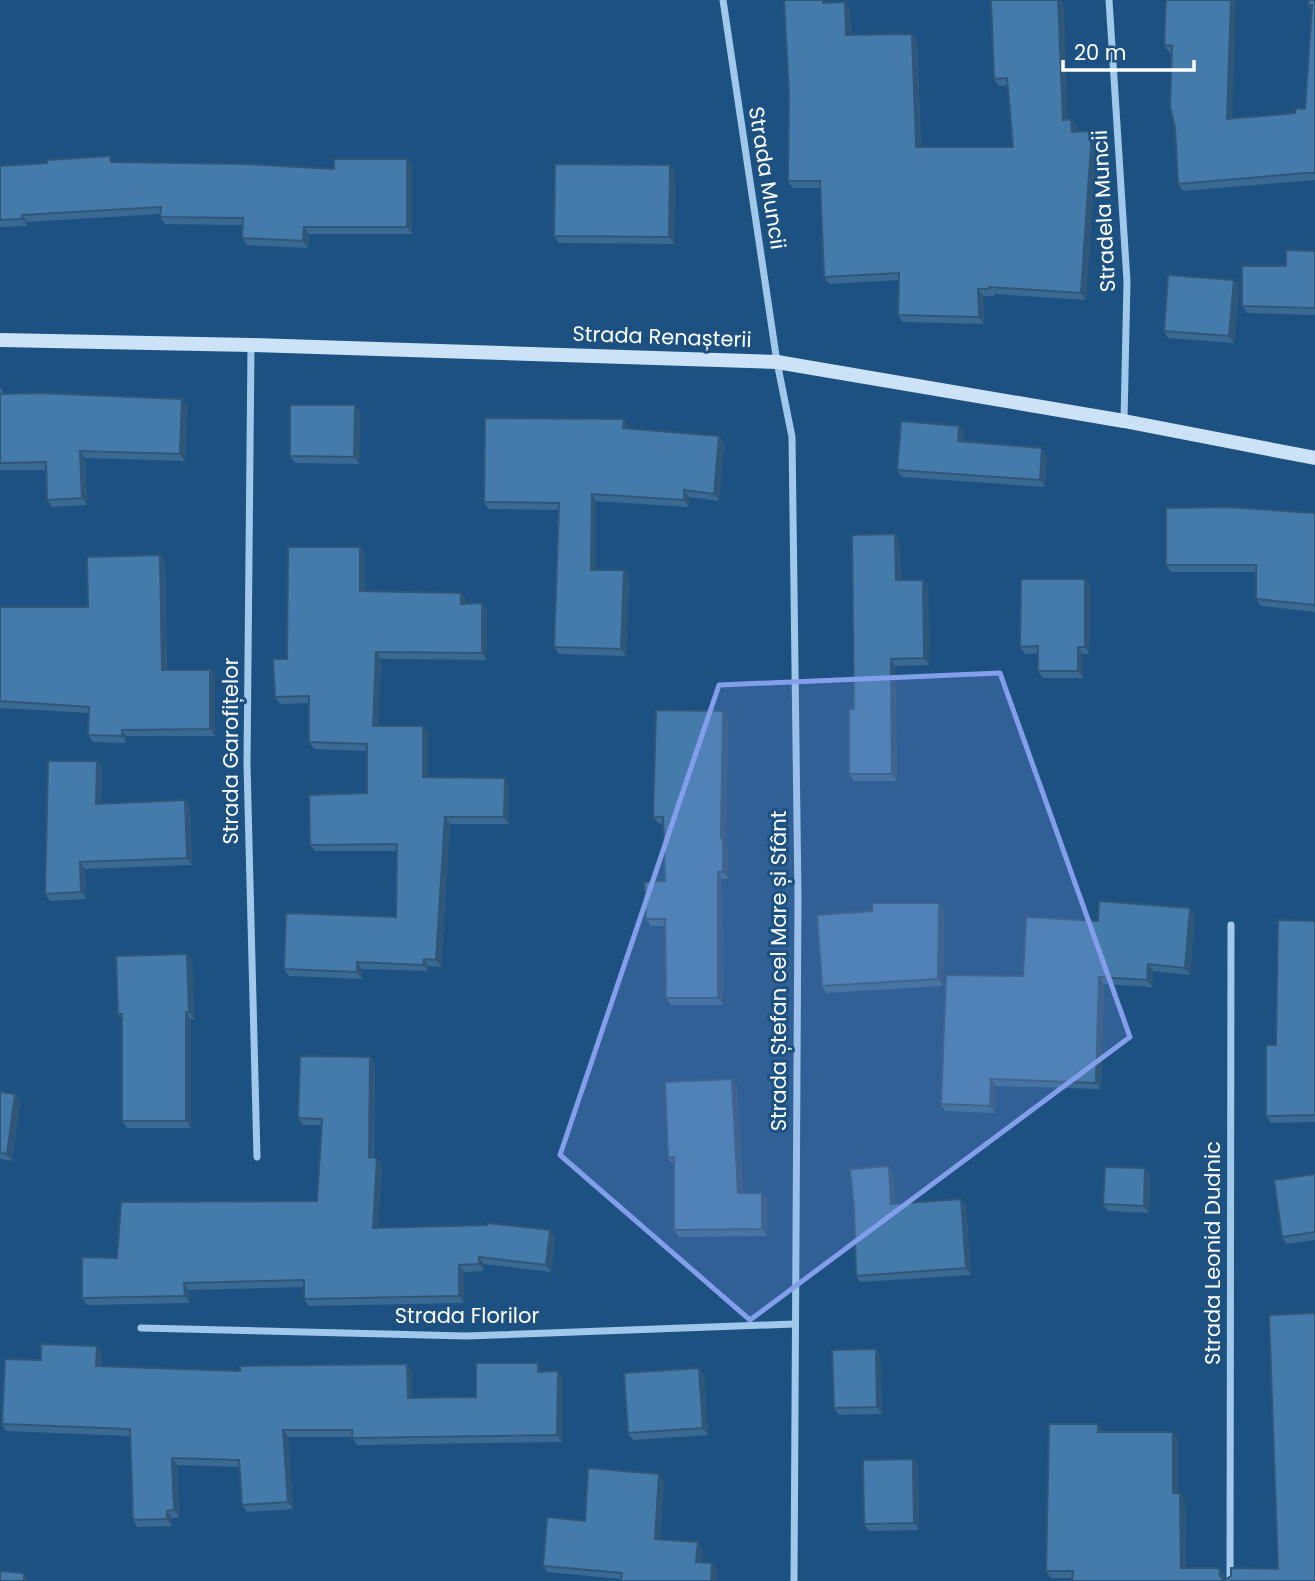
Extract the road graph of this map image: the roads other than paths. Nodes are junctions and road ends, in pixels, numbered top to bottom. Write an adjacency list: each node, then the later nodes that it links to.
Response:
1 (723, 0): 5 (street, Strada Muncii)
2 (1109, 0): 6 (street, Stradela Muncii)
3 (0, 340): 4 (street, Strada Renașterii)
4 (251, 345): 5 (street, Strada Renașterii); 9 (street, Strada Garofițelor)
5 (777, 362): 6 (street, Strada Renașterii); 10 (street, Strada Ștefan cel Mare și Sfânt)
6 (1124, 421): 7 (street, Strada Renașterii)
7 (1315, 458)
8 (1231, 925): 13 (street, Strada Leonid Dudnic)
9 (257, 1157)
10 (794, 1324): 11 (street, Strada Florilor); 12 (street, Strada Ștefan cel Mare și Sfânt)
11 (141, 1328)
12 (794, 1581)
13 (1230, 1581)

